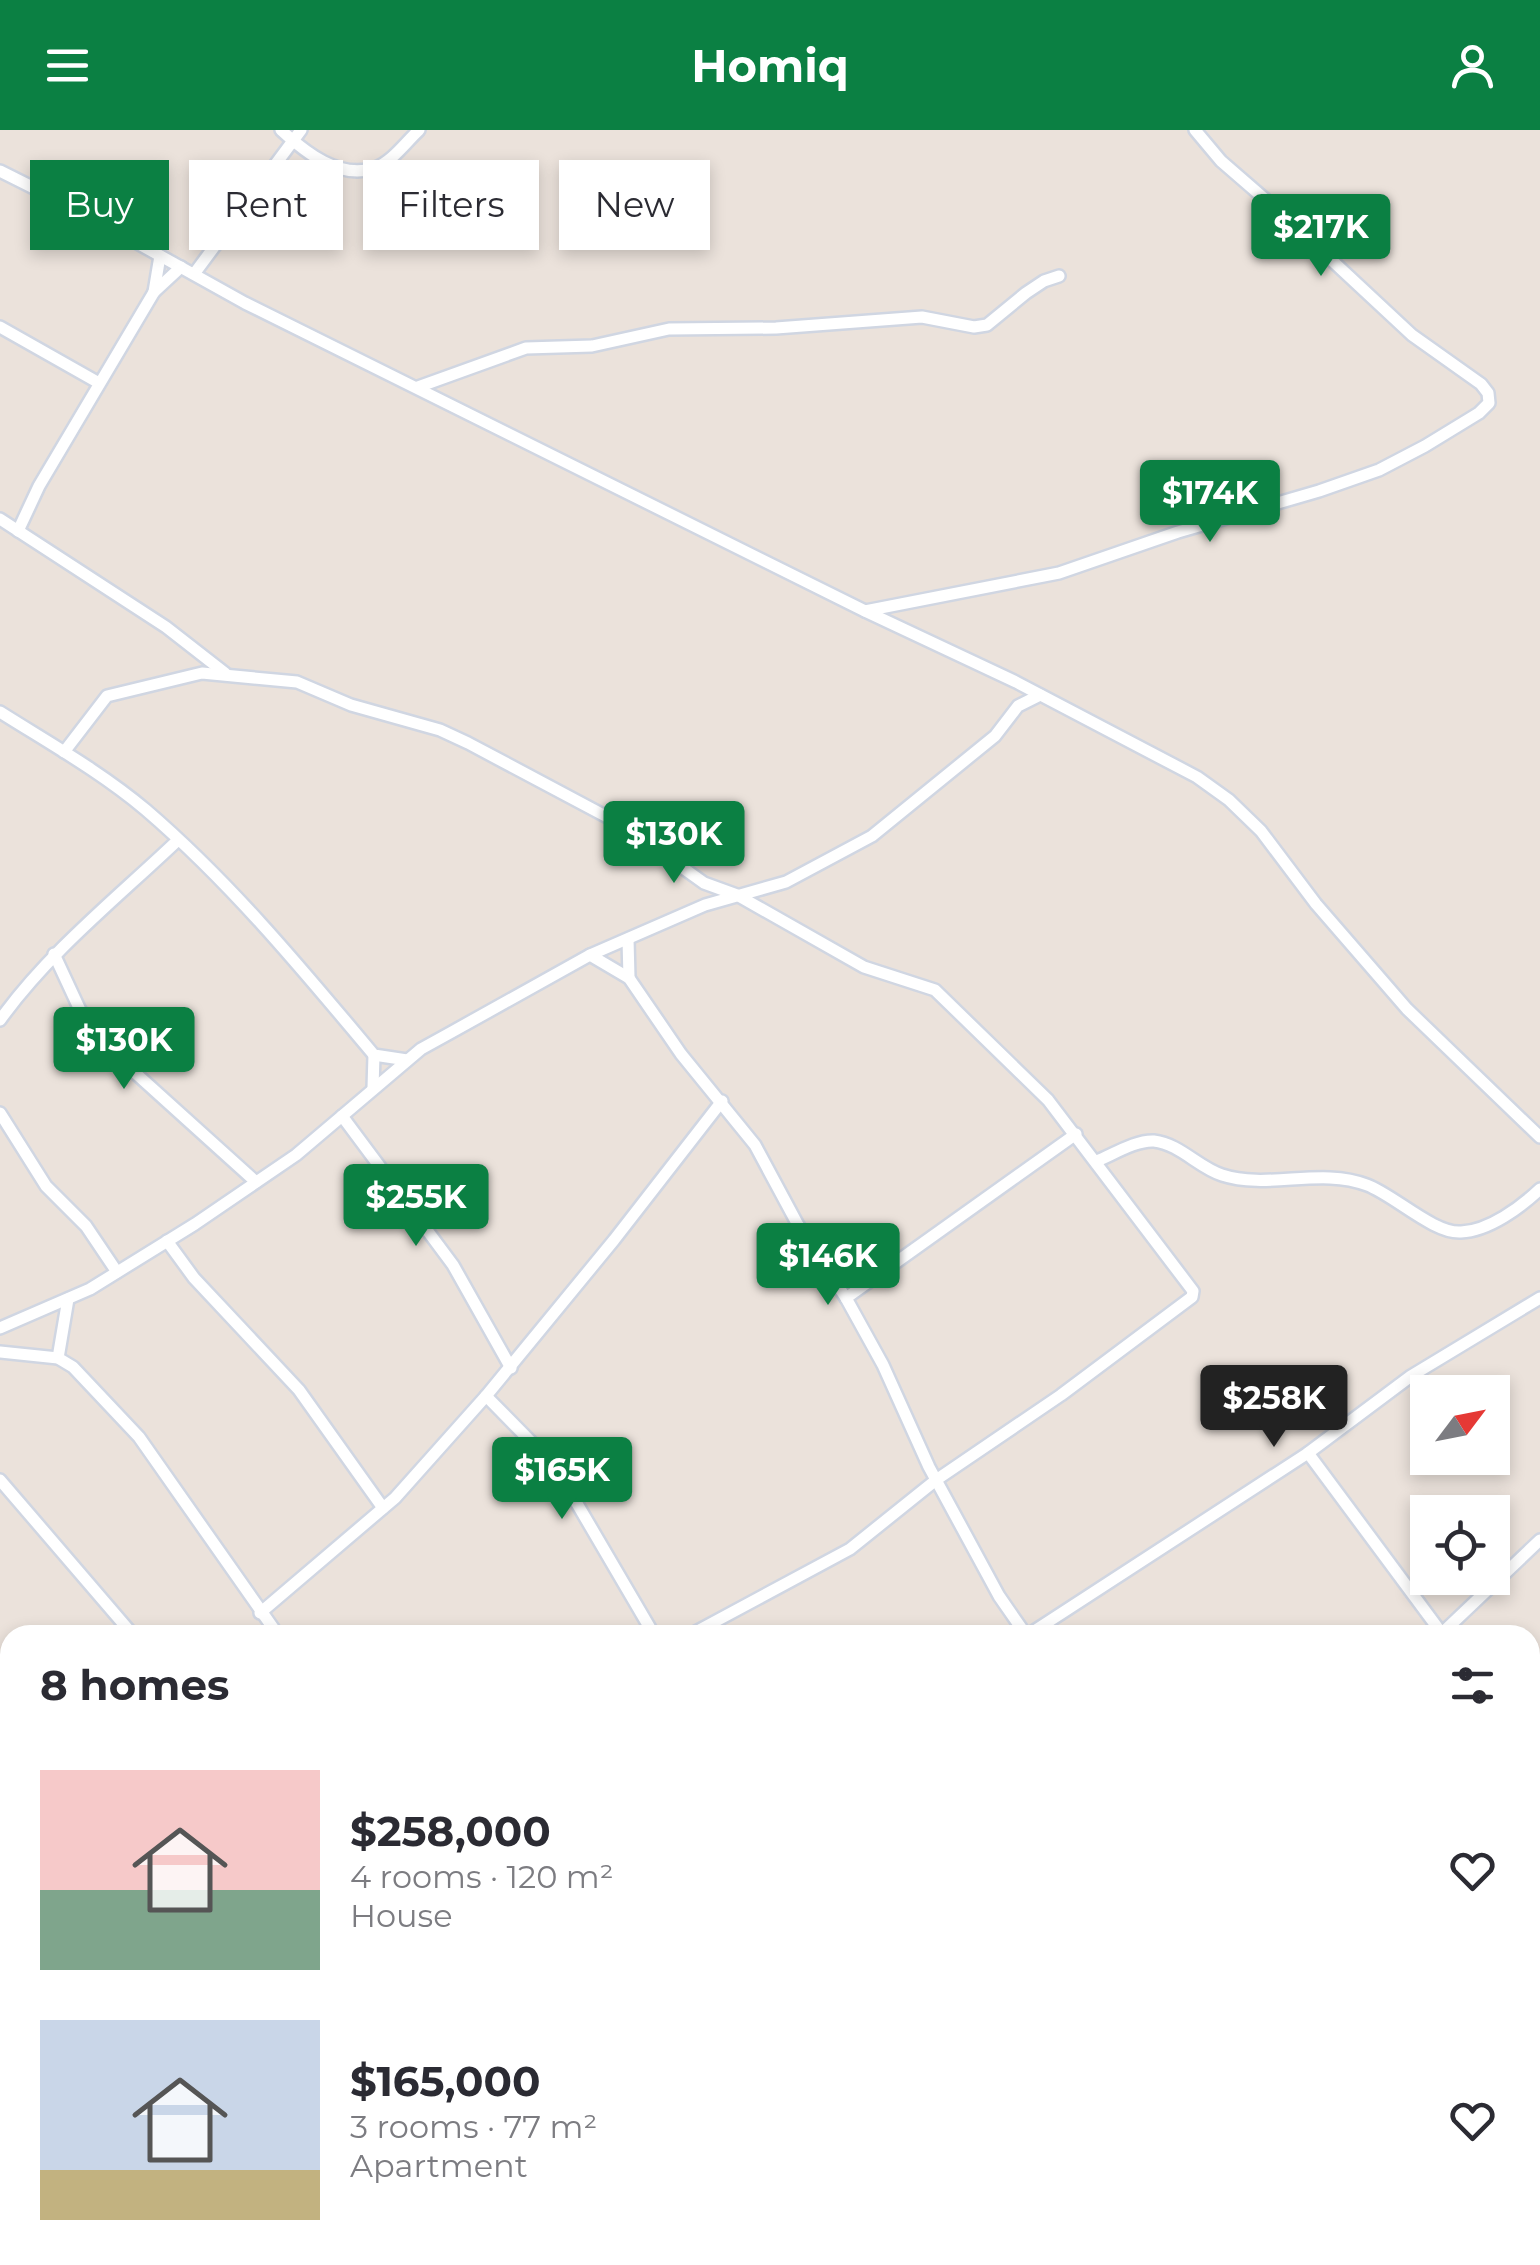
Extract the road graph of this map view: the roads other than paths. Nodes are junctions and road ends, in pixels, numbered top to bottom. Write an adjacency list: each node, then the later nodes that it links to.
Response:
1 (281, 130): 5 (street)
2 (301, 130): 5 (street)
3 (419, 130): 5 (street)
4 (1195, 130): 17 (street)
5 (293, 141): 9 (street)
6 (0, 171): 7 (street)
7 (160, 256): 8 (street); 11 (street)
8 (181, 267): 9 (street); 11 (street)
9 (194, 274): 14 (street)
10 (1059, 276): 14 (street)
11 (154, 292): 13 (street)
12 (0, 327): 13 (street)
13 (99, 383): 16 (street)
14 (418, 386): 17 (street)
15 (0, 520): 16 (street)
16 (18, 531): 18 (street)
17 (865, 611): 19 (street)
18 (225, 674): 23 (street); 25 (street)
19 (1016, 682): 20 (street); 21 (street)
20 (1040, 695): 21 (street); 38 (street)
21 (1018, 706): 25 (street)
22 (0, 712): 23 (street)
23 (64, 752): 24 (street)
24 (178, 840): 27 (street); 31 (street)
25 (737, 895): 26 (street); 37 (street)
26 (628, 939): 28 (street); 29 (street)
27 (54, 954): 30 (street); 40 (street)
28 (590, 956): 29 (street); 32 (street)
29 (630, 978): 34 (street)
30 (0, 1020)
31 (374, 1054): 32 (street); 33 (street)
32 (408, 1060): 33 (street)
33 (373, 1088): 36 (street)
34 (722, 1101): 44 (street); 50 (street)
35 (0, 1113): 43 (street)
36 (342, 1116): 40 (street); 50 (street)
37 (1076, 1134): 39 (street); 44 (street)
38 (1540, 1137)
39 (1097, 1161): 41 (street); 54 (street)
40 (256, 1182): 42 (street)
41 (1540, 1189)
42 (167, 1241): 43 (street); 55 (street)
43 (118, 1272): 46 (street)
44 (846, 1298): 54 (street)
45 (1540, 1298): 52 (street)
46 (68, 1300): 47 (street); 49 (street)
47 (0, 1328)
48 (0, 1352): 49 (street)
49 (58, 1358): 57 (street)
50 (510, 1368): 51 (street)
51 (486, 1396): 55 (street); 60 (street)
52 (1308, 1453): 63 (street); 64 (street)
53 (0, 1480): 58 (street)
54 (936, 1480): 61 (street); 62 (street)
55 (383, 1508): 57 (street)
56 (1540, 1540): 65 (street)
57 (260, 1614): 59 (street)
58 (124, 1625)
59 (269, 1625)
60 (648, 1625)
61 (709, 1625)
62 (1020, 1625)
63 (1042, 1625)
64 (1435, 1625)
65 (1451, 1625)

